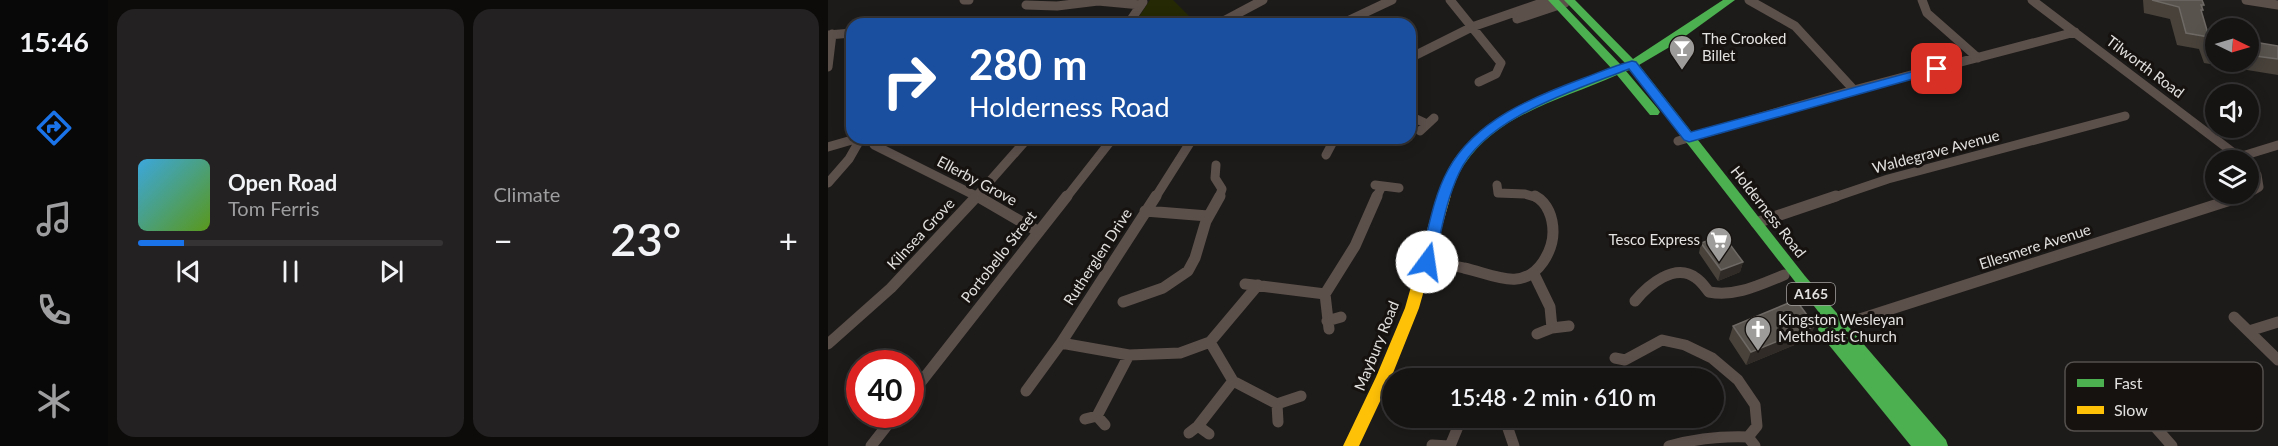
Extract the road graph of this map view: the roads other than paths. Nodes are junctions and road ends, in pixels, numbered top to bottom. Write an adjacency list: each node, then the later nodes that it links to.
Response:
1 (964, 0): 2 (street)
2 (969, 0)
3 (1263, 0): 17 (street)
4 (1392, 0): 18 (street)
5 (1450, 0): 19 (street)
6 (1730, 0): 26 (main road, Maybury Road)
7 (1749, 0): 28 (street)
8 (1922, 0): 24 (street)
9 (2032, 0): 20 (street, Tilworth Road)
10 (2246, 0): 15 (street)
11 (1085, 1): 13 (street); 14 (street)
12 (1560, 1): 19 (street); 26 (main road, Holderness Road / A165)
13 (1143, 3): 16 (street)
14 (1025, 5)
15 (2278, 5)
16 (1132, 18)
17 (1229, 18)
18 (1354, 18)
19 (1471, 31): 23 (street); 27 (street)
20 (2075, 32): 24 (street); 42 (street, Tilworth Road)
21 (846, 33): 22 (street)
22 (830, 34): 25 (street)
23 (1416, 55)
24 (1978, 58): 28 (street)
25 (828, 67)
26 (1625, 67): 32 (main road, Holderness Road / A165); 55 (main road, Maybury Road)
27 (1486, 81)
28 (1854, 90): 32 (street)
29 (2125, 116): 53 (street, Waldegrave Avenue)
30 (1416, 119): 31 (street)
31 (1427, 124)
32 (1683, 139): 53 (main road, Holderness Road / A165); 57 (main road, Holderness Road / A165)
33 (846, 142): 41 (street)
34 (857, 144): 46 (street)
35 (874, 144): 49 (street, Ellerby Grove)
36 (1023, 144): 49 (street, Kilnsea Grove)
37 (1108, 144): 54 (street, Portobello Street)
38 (1189, 144): 51 (street, Rutherglen Drive)
39 (1332, 144): 44 (street)
40 (2278, 145): 43 (street, Tilworth Road)
41 (828, 147)
42 (2229, 150)
43 (2259, 152)
44 (1326, 155)
45 (1216, 165): 52 (street)
46 (828, 183)
47 (1497, 185): 56 (street)
48 (1398, 188): 58 (street)
49 (977, 196): 54 (street, Ellerby Grove); 71 (street, Kilnsea Grove)
50 (2220, 204): 66 (street, Ellesmere Avenue)
51 (1145, 211): 52 (street); 70 (street, Rutherglen Drive)
52 (1208, 216): 59 (street)
53 (1756, 224): 66 (main road, Holderness Road / A165)
54 (1040, 232): 76 (street, Portobello Street)
55 (1427, 262): 56 (street); 75 (main road, Maybury Road)
56 (1534, 274): 65 (street)
57 (1784, 275): 60 (street); 66 (main road, Holderness Road / A165)
58 (1324, 294): 61 (street); 69 (street)
59 (1123, 302)
60 (1634, 302)
61 (1341, 317)
62 (2234, 317): 67 (street)
63 (2278, 322): 67 (street)
64 (1569, 326): 65 (street)
65 (1552, 328): 68 (street)
66 (1832, 328): 96 (main road, Holderness Road / A165); 97 (main road, Holderness Road / A165)
67 (2249, 331): 74 (street)
68 (1537, 334)
69 (1210, 342): 72 (street); 77 (street)
70 (1061, 343): 72 (street); 78 (street, Rutherglen Drive)
71 (828, 344)
72 (1129, 356): 82 (street)
73 (1615, 358): 89 (street)
74 (2278, 360)
75 (1392, 368)
76 (924, 378)
77 (1233, 381): 81 (street); 88 (street)
78 (1026, 391)
79 (1382, 391): 92 (main road, Maybury Road)
80 (1301, 396): 81 (street)
81 (1277, 404): 83 (street)
82 (1096, 420)
83 (1278, 422)
84 (885, 428): 91 (street)
85 (1457, 428): 93 (street)
86 (1508, 428): 94 (street)
87 (2159, 431): 98 (street)
88 (1209, 434)
89 (1752, 441): 95 (street)
90 (1432, 445): 93 (street)
91 (871, 446)
92 (1351, 446)
93 (1450, 446)
94 (1514, 446)
95 (1669, 446)
96 (1921, 446)
97 (1940, 446)
98 (2172, 446)

